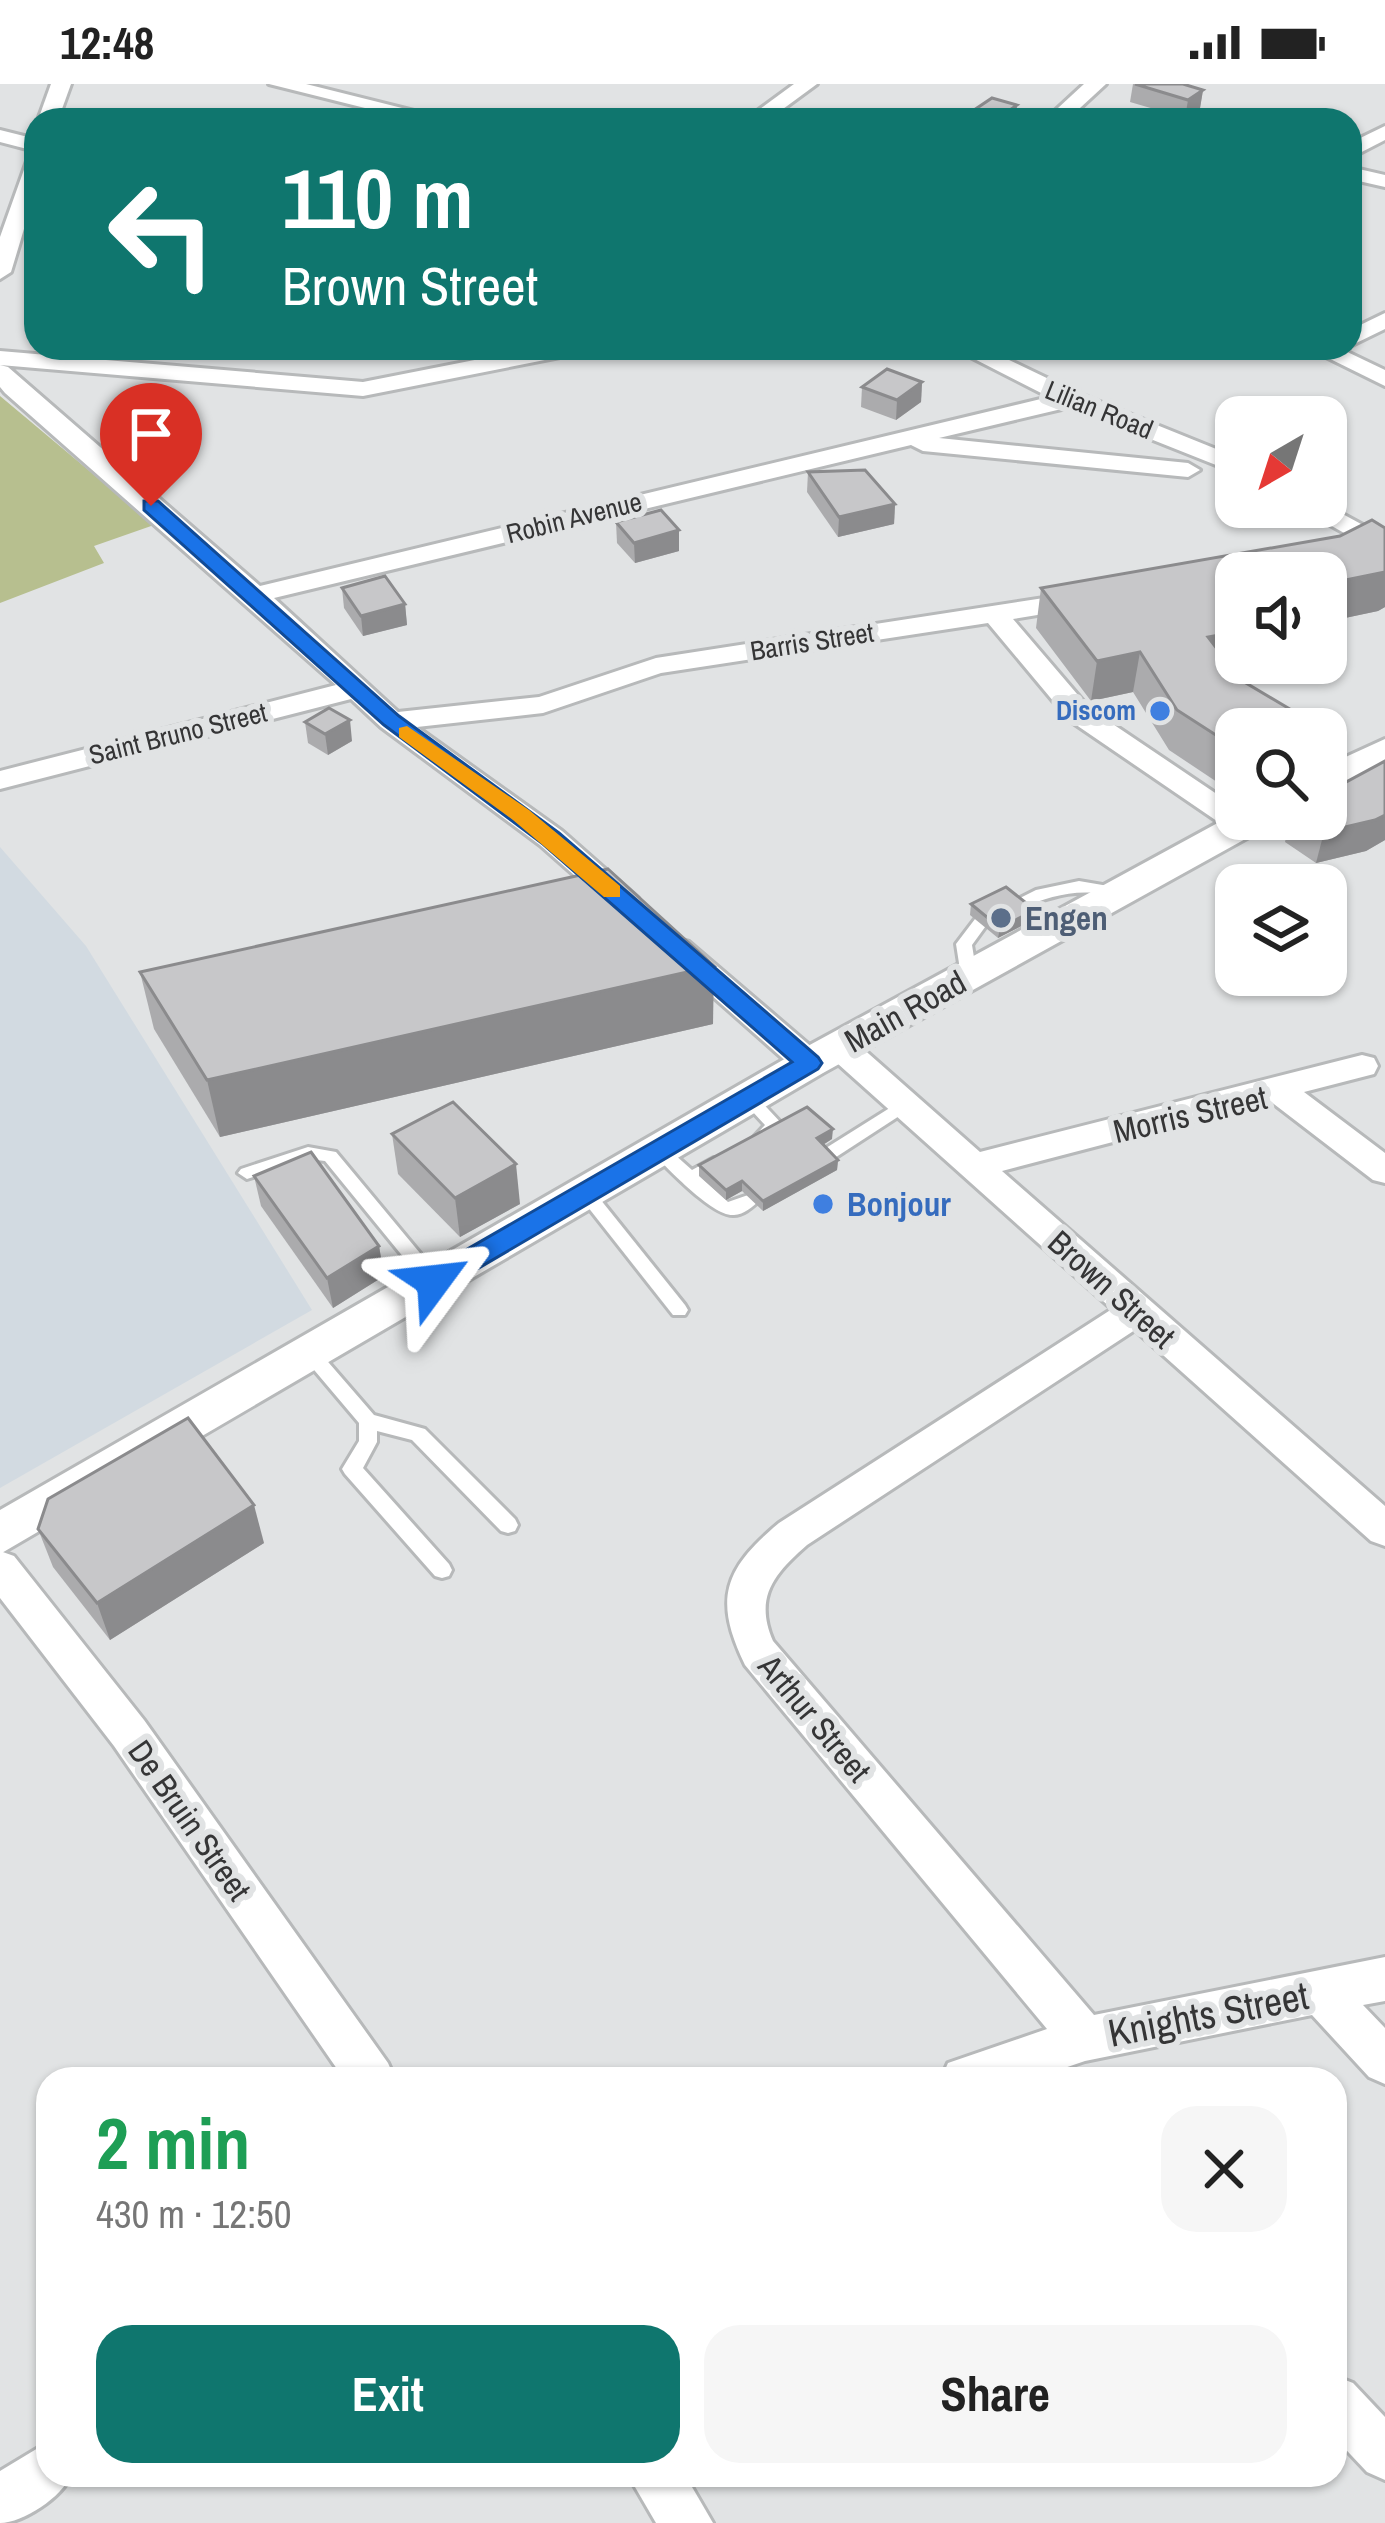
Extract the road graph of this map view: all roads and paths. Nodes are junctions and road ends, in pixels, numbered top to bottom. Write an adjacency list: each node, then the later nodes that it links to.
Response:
1 (279, 84): 4 (street)
2 (807, 84): 5 (street)
3 (1096, 84): 6 (street)
4 (386, 108)
5 (772, 108)
6 (1069, 108)
7 (24, 194): 8 (street)
8 (0, 272)
9 (0, 358): 10 (street)
10 (509, 360)
11 (989, 360): 15 (street, Lilian Road)
12 (1348, 360): 14 (street)
13 (0, 372): 22 (street, Brown Street)
14 (1385, 379)
15 (1072, 399): 16 (street, Robin Avenue); 17 (street, Lilian Road)
16 (892, 441): 18 (street, Robin Avenue); 22 (street, Robin Avenue)
17 (1215, 457)
18 (1188, 470)
19 (1347, 527): 20 (street)
20 (1374, 542): 21 (street)
21 (1322, 551)
22 (255, 595): 25 (street, Brown Street)
23 (1106, 596): 24 (street, Barris Street)
24 (996, 615): 26 (street, Barris Street); 30 (street)
25 (355, 688): 26 (street, Brown Street); 29 (street, Saint Bruno Street)
26 (392, 721): 36 (street, Brown Street)
27 (1385, 750): 28 (street)
28 (1347, 770)
29 (0, 780)
30 (1215, 800)
31 (1216, 840): 32 (street, Main Road)
32 (1121, 892): 33 (lane); 35 (street, Main Road)
33 (1015, 905)
34 (980, 923): 35 (lane)
35 (969, 976): 36 (street, Main Road)
36 (825, 1055): 39 (street, Main Road); 40 (street, Brown Street)
37 (1362, 1066): 38 (street)
38 (1278, 1090): 45 (street, Morris Street); 46 (street, Morris Street)
39 (748, 1098): 41 (lane); 44 (street, Main Road)
40 (904, 1105): 43 (lane); 45 (street, Brown Street)
41 (752, 1144)
42 (731, 1155): 44 (lane)
43 (824, 1157)
44 (674, 1164): 48 (street, Main Road); 49 (lane)
45 (974, 1166): 52 (street, Brown Street)
46 (1385, 1171)
47 (247, 1173): 50 (lane)
48 (586, 1193): 50 (street, Main Road); 51 (lane)
49 (751, 1200)
50 (434, 1281): 53 (street, Main Road)
51 (679, 1310)
52 (1136, 1311): 55 (street, Brown Street); 62 (street, Arthur Street)
53 (310, 1353): 54 (lane); 57 (street, Main Road)
54 (368, 1421): 56 (lane); 59 (lane)
55 (1382, 1524)
56 (508, 1525)
57 (0, 1534)
58 (0, 1568): 64 (street, De Bruin Street)
59 (442, 1570)
60 (1385, 1978): 61 (street, Knights Street)
61 (1320, 1992): 62 (street, Knights Street); 63 (street)
62 (1085, 2039): 65 (street, Knights Street)
63 (1385, 2061)
64 (365, 2067)
65 (1031, 2067)
66 (1347, 2414): 67 (street)
67 (1385, 2454)
68 (36, 2477): 70 (street)
69 (662, 2487): 71 (street)
70 (0, 2503)
71 (688, 2523)

